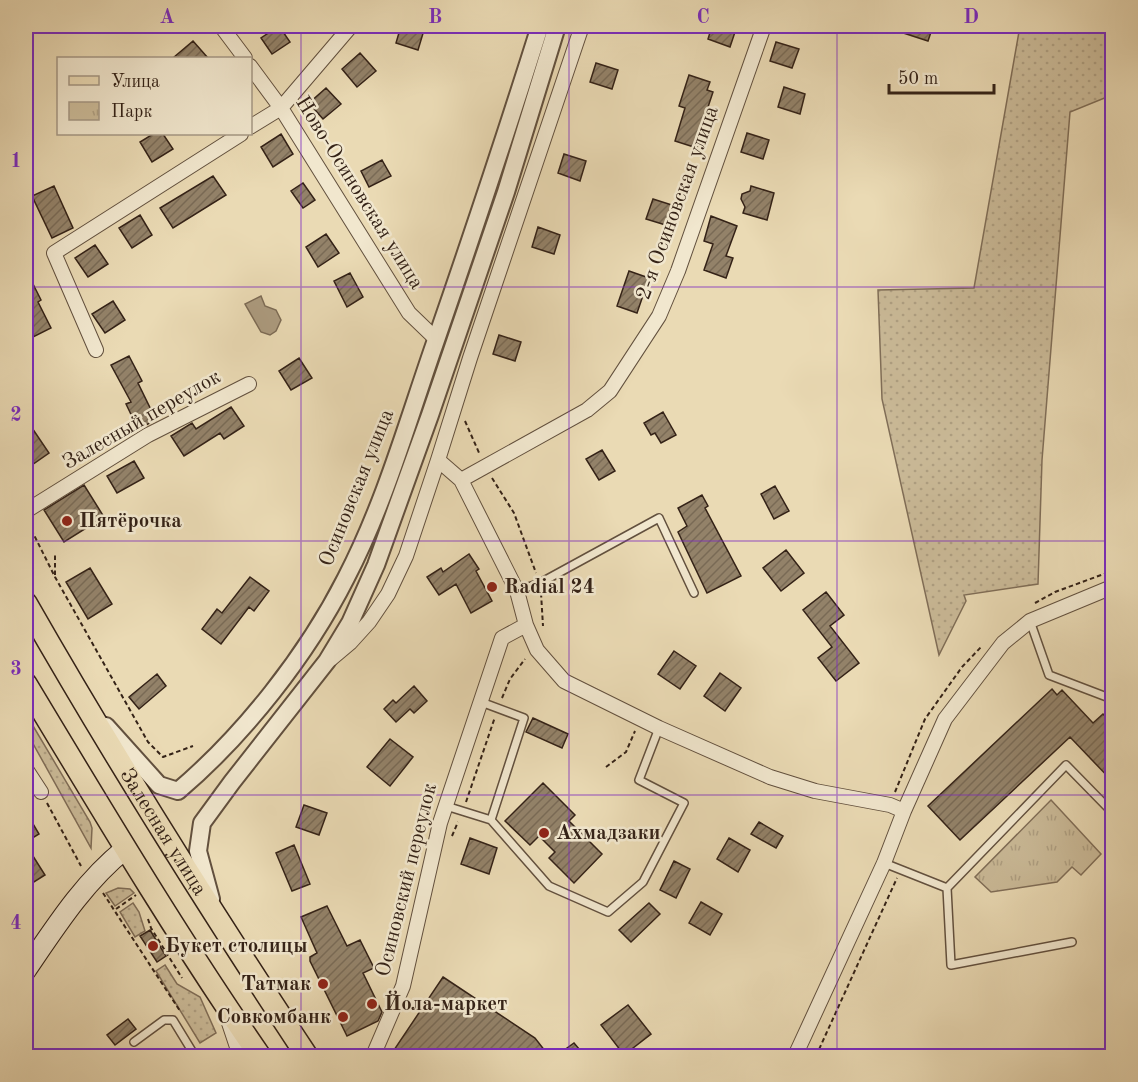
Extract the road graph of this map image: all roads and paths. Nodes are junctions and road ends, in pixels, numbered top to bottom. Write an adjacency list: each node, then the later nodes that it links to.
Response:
1 (221, 26): 8 (street)
2 (351, 26): 11 (street)
3 (540, 26): 14 (street, Осиновская улица)
4 (557, 26): 7 (street, Осиновская улица)
5 (582, 26): 9 (street)
6 (764, 26): 19 (street, 2-я Осиновская улица)
7 (549, 48): 9 (street); 33 (street, Осиновская улица)
8 (244, 57)
9 (570, 63): 18 (street)
10 (252, 69): 11 (street, Ново-Осиновская улица)
11 (281, 108): 12 (street); 14 (street, Ново-Осиновская улица)
12 (252, 126)
13 (239, 135): 15 (street)
14 (436, 339): 35 (street, Осиновская улица)
15 (96, 350)
16 (249, 384): 21 (street, Залесный переулок)
17 (464, 418): 19 (path)
18 (438, 460): 20 (street); 33 (street)
19 (485, 467): 20 (street, 2-я Осиновская улица); 25 (path)
20 (461, 480): 27 (street)
21 (26, 511)
22 (26, 518): 24 (path)
23 (55, 554): 24 (path)
24 (55, 577): 41 (path)
25 (540, 583): 27 (lane); 28 (lane); 32 (path)
26 (1113, 587): 30 (street)
27 (517, 591): 31 (street)
28 (694, 593)
29 (26, 603): 35 (main road, Залесная улица)
30 (1030, 621): 36 (lane); 47 (street)
31 (526, 625): 32 (street); 37 (street, Осиновский переулок)
32 (537, 650): 38 (path); 39 (street)
33 (327, 661): 60 (street, Осиновская улица)
34 (26, 684): 51 (main road, Залесная улица)
35 (80, 698): 60 (main road, Залесная улица)
36 (1113, 699)
37 (481, 702): 38 (lane); 45 (street, Осиновский переулок)
38 (498, 707): 46 (path); 49 (lane)
39 (640, 719): 40 (street); 42 (path)
40 (659, 728): 47 (street); 49 (lane)
41 (193, 746)
42 (606, 767)
43 (26, 769): 44 (street)
44 (41, 792): 53 (path)
45 (446, 806): 46 (lane); 71 (street, Осиновский переулок)
46 (463, 811): 49 (lane); 50 (path)
47 (904, 811): 52 (street)
48 (1113, 812): 55 (lane)
49 (491, 820)
50 (449, 842)
51 (125, 849): 62 (main road); 64 (main road, Залесная улица)
52 (884, 863): 54 (lane); 72 (street)
53 (83, 869)
54 (900, 870): 55 (lane); 73 (path)
55 (946, 888): 61 (lane)
56 (103, 893): 58 (path)
57 (139, 894): 58 (path)
58 (115, 909): 65 (path)
59 (145, 911): 63 (path)
60 (217, 920): 70 (main road, Залесная улица)
61 (1072, 942)
62 (26, 970)
63 (182, 978)
64 (222, 1000): 68 (street, Залесная улица); 69 (main road, Залесная улица)
65 (179, 1011)
66 (134, 1042): 67 (lane)
67 (195, 1056)
68 (240, 1056)
69 (260, 1056)
70 (307, 1056)
71 (373, 1056)
72 (795, 1056)
73 (816, 1056)

